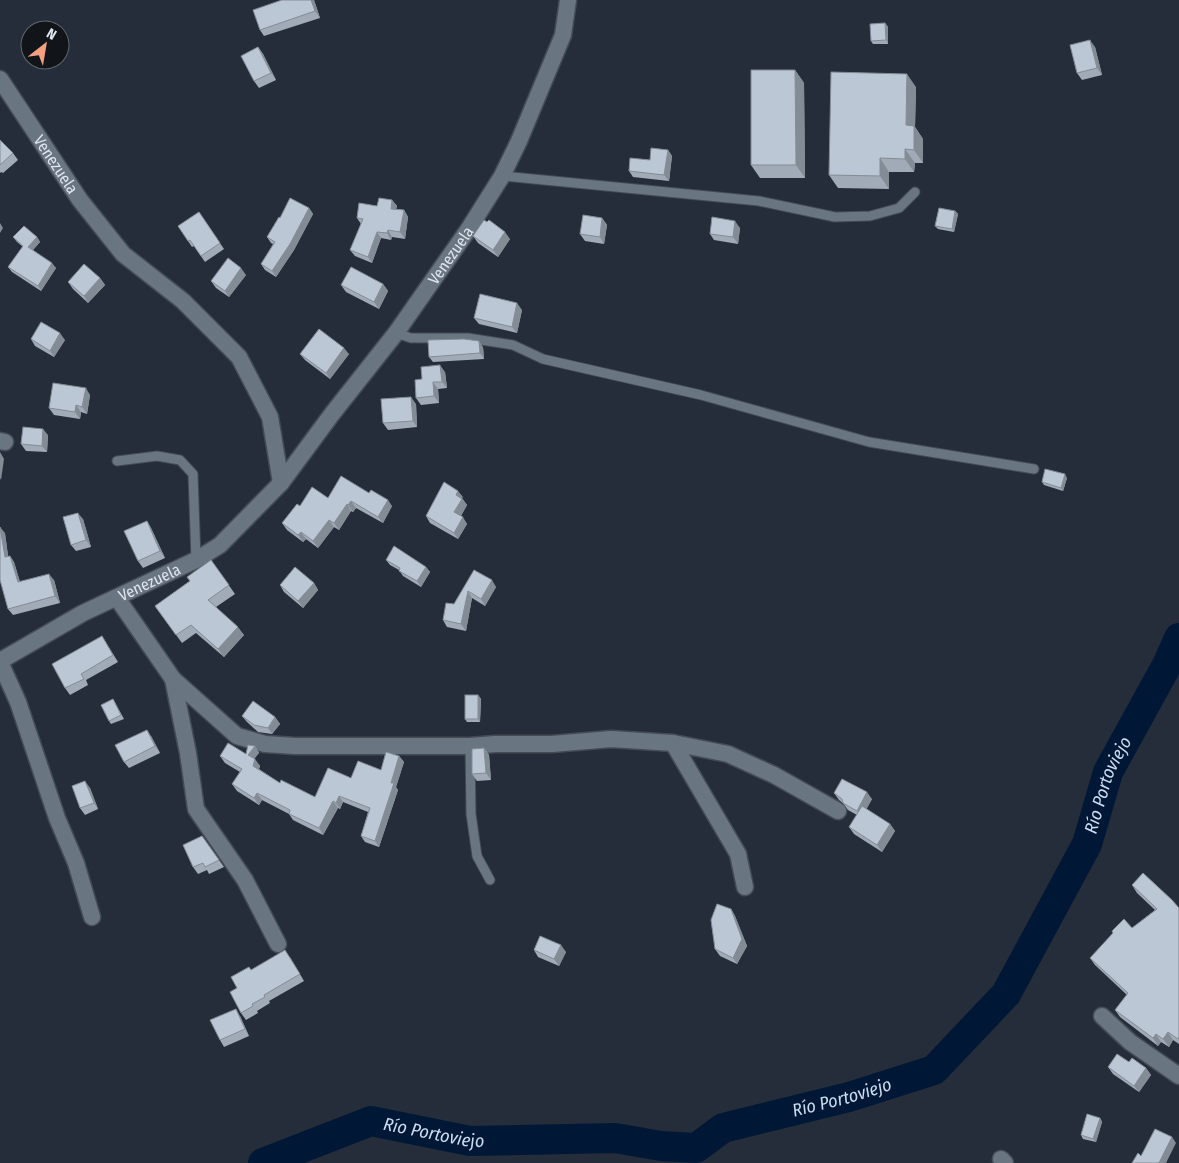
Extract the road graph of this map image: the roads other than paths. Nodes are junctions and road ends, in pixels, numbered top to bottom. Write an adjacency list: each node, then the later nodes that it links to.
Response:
1 (568, 0): 3 (street, Venezuela)
2 (0, 79): 8 (street, Venezuela)
3 (502, 176): 4 (lane); 5 (street, Venezuela)
4 (915, 192)
5 (396, 333): 7 (lane); 8 (street, Venezuela)
6 (117, 461): 9 (lane)
7 (1034, 469)
8 (281, 483): 9 (street, Venezuela)
9 (196, 560): 10 (street, Venezuela)
10 (117, 598): 11 (street, Venezuela); 12 (street)
11 (0, 661): 18 (street)
12 (173, 679): 14 (street); 19 (street)
13 (673, 743): 14 (street); 15 (street); 17 (street)
14 (470, 746): 16 (lane)
15 (838, 812)
16 (490, 880)
17 (745, 887)
18 (92, 917)
19 (278, 944)
20 (1102, 1016): 21 (street)
21 (1179, 1076)

